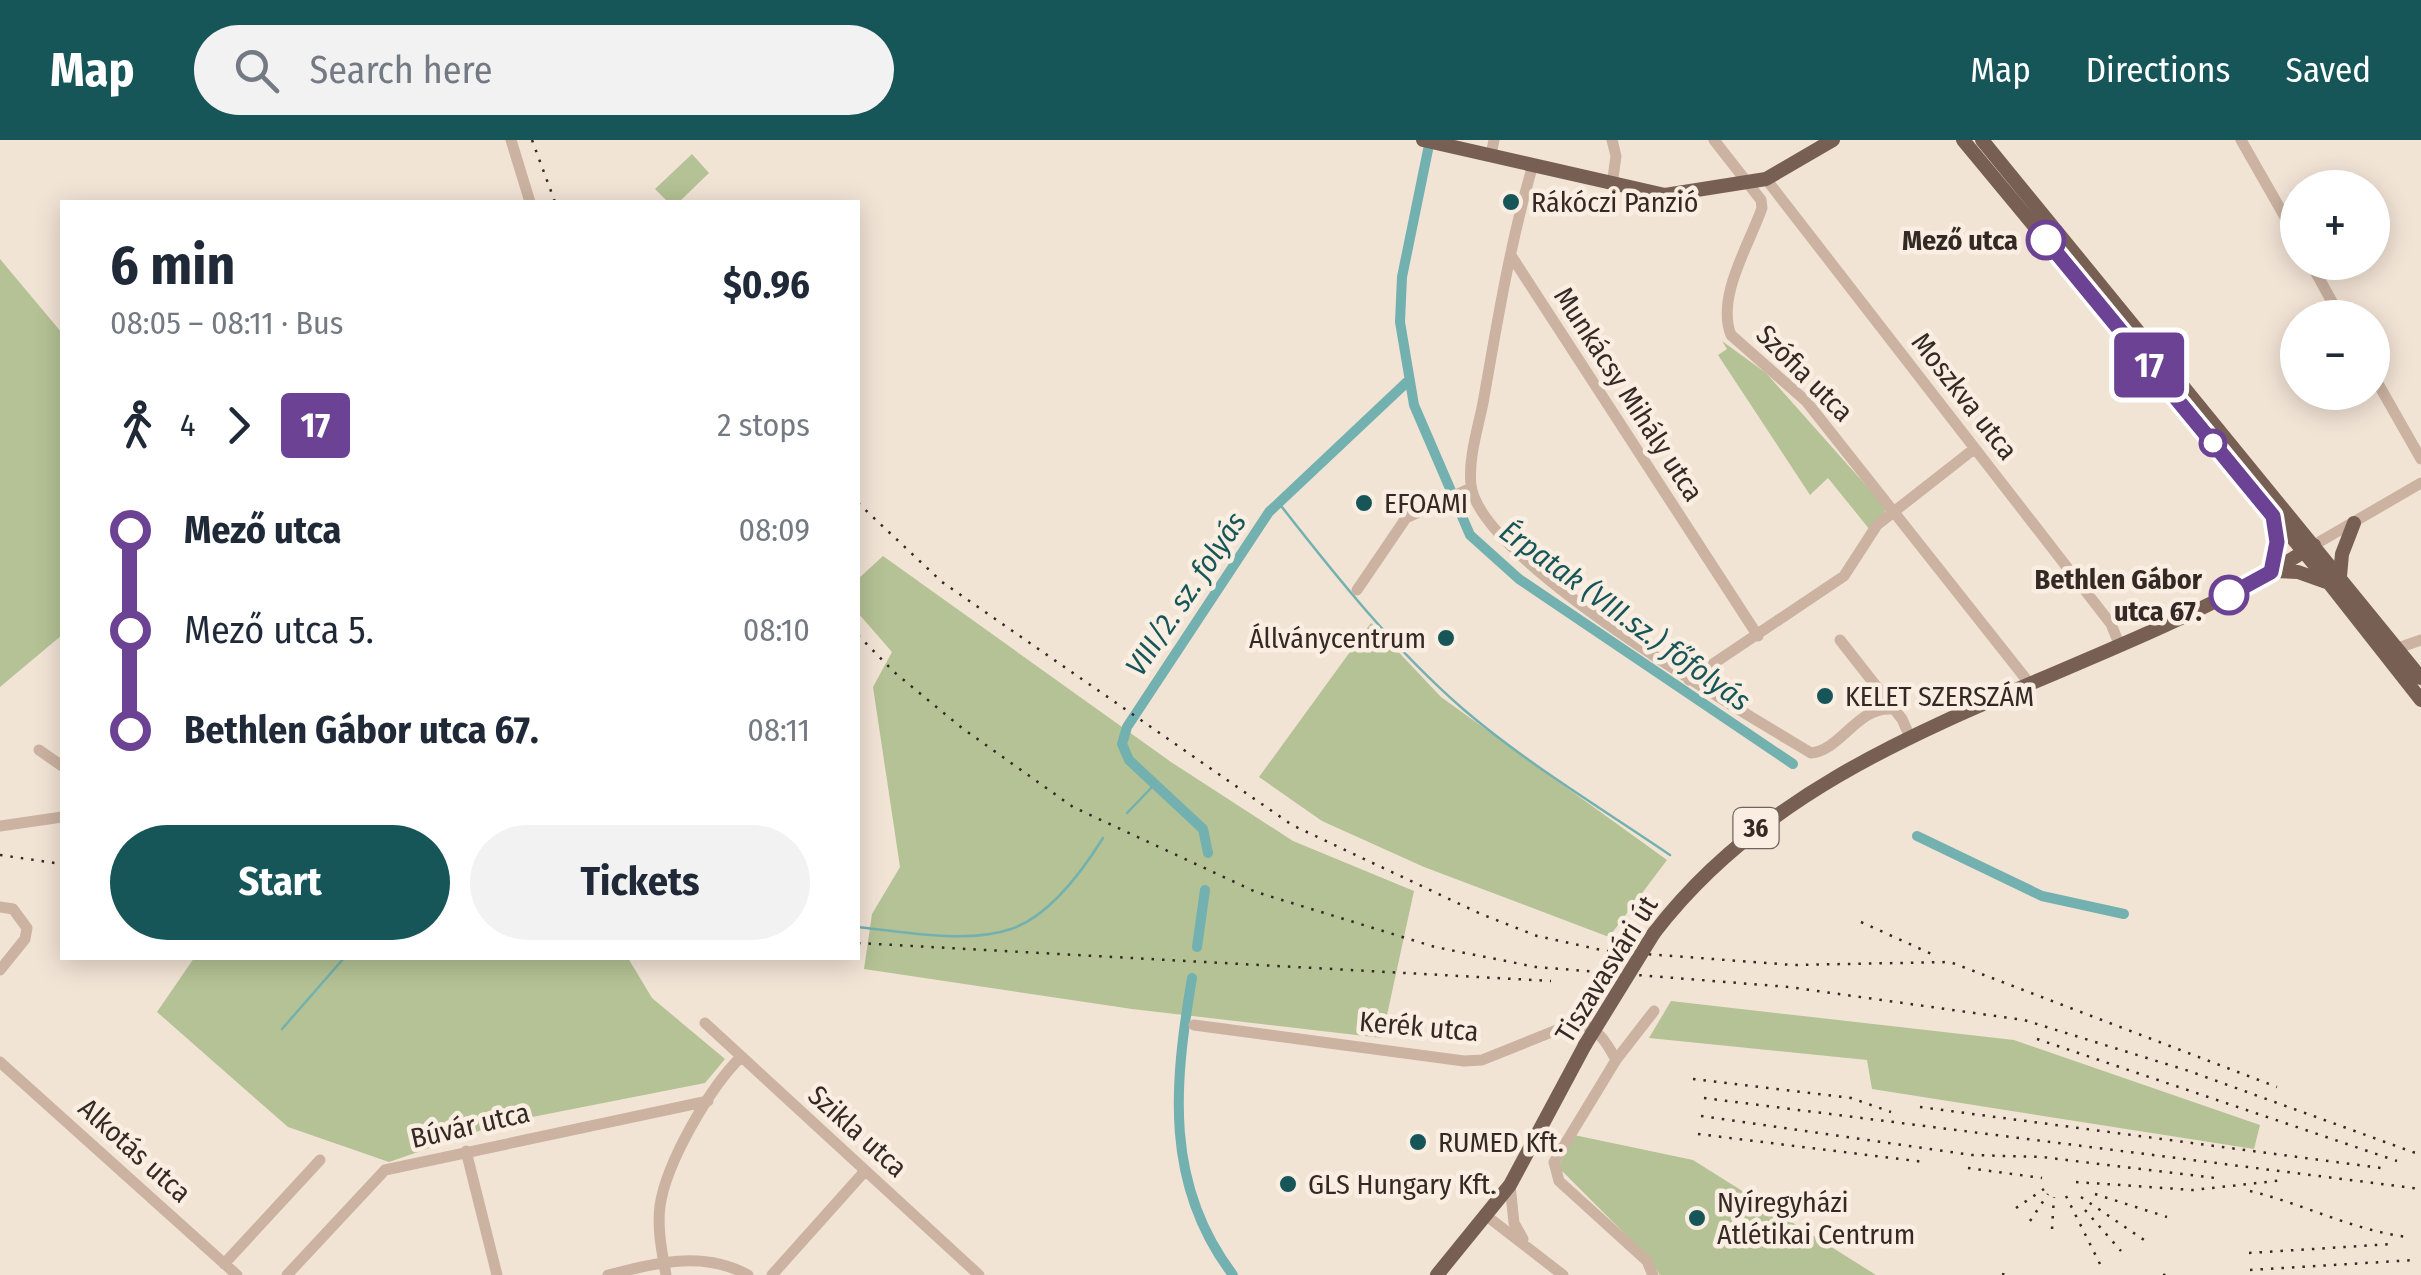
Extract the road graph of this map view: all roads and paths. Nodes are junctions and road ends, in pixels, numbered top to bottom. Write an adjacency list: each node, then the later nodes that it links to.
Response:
1 (511, 140): 15 (street)
2 (1612, 140): 13 (street)
3 (1714, 140): 12 (street)
4 (1833, 140): 11 (main road)
5 (1963, 140): 25 (main road)
6 (1982, 140): 27 (main road)
7 (2242, 140): 17 (street)
8 (1430, 142): 9 (main road)
9 (1492, 147): 10 (main road)
10 (1532, 165): 13 (main road); 18 (street)
11 (1766, 179): 12 (main road); 14 (street, Moszkva utca)
12 (1749, 183): 13 (main road); 16 (street)
13 (1612, 185)
14 (1776, 194): 16 (street); 20 (street, Moszkva utca)
15 (529, 200)
16 (1761, 200): 24 (street, Szófia utca)
17 (2280, 208)
18 (1512, 257): 23 (street); 31 (street, Munkácsy Mihály utca)
19 (2390, 405): 21 (street)
20 (1974, 448): 24 (street); 34 (street, Moszkva utca)
21 (2421, 459)
22 (2421, 483): 26 (street)
23 (1471, 488): 30 (street); 37 (street)
24 (1895, 510): 31 (street); 38 (street, Szófia utca)
25 (2273, 516): 27 (main road); 28 (main road)
26 (2354, 523): 27 (street); 29 (main road)
27 (2309, 549): 28 (main road, 36); 29 (main road)
28 (2271, 572): 29 (main road); 34 (main road, 36)
29 (2333, 578): 35 (main road); 39 (main road)
30 (1357, 590)
31 (1758, 636): 37 (street)
32 (1840, 640): 40 (street)
33 (2421, 640): 35 (street)
34 (2120, 646): 38 (main road, 36)
35 (2398, 648): 36 (main road)
36 (2421, 678)
37 (1689, 680): 40 (street)
38 (2030, 684): 41 (main road, 36)
39 (2421, 700)
40 (1891, 709): 41 (street)
41 (1910, 737): 58 (main road, Tiszavasvári út / 36, bridge)
42 (39, 750): 43 (street)
43 (60, 765)
44 (60, 817): 45 (street)
45 (0, 826)
46 (0, 907): 47 (street)
47 (0, 970)
48 (1654, 1012): 52 (street)
49 (704, 1023): 51 (street, Szikla utca)
50 (1194, 1024): 52 (street, Kerék utca)
51 (740, 1057): 54 (street); 57 (street, Szikla utca)
52 (1616, 1060): 72 (street)
53 (0, 1062): 61 (street, Alkotás utca)
54 (708, 1101): 55 (street, Búvár utca); 62 (street)
55 (466, 1150): 64 (street, Búvár utca); 65 (street)
56 (320, 1160): 61 (street)
57 (866, 1171): 68 (street); 69 (street, Szikla utca)
58 (1510, 1186): 59 (main road, Tiszavasvári út / 36); 60 (street)
59 (1488, 1217): 60 (street); 70 (main road, Tiszavasvári út / 36)
60 (1525, 1243): 71 (street)
61 (224, 1264): 63 (street, Alkotás utca)
62 (665, 1268): 66 (street); 67 (street)
63 (237, 1275)
64 (287, 1275)
65 (497, 1275)
66 (608, 1275)
67 (748, 1275)
68 (772, 1275)
69 (978, 1275)
70 (1437, 1275)
71 (1562, 1275)
72 (1653, 1275)

